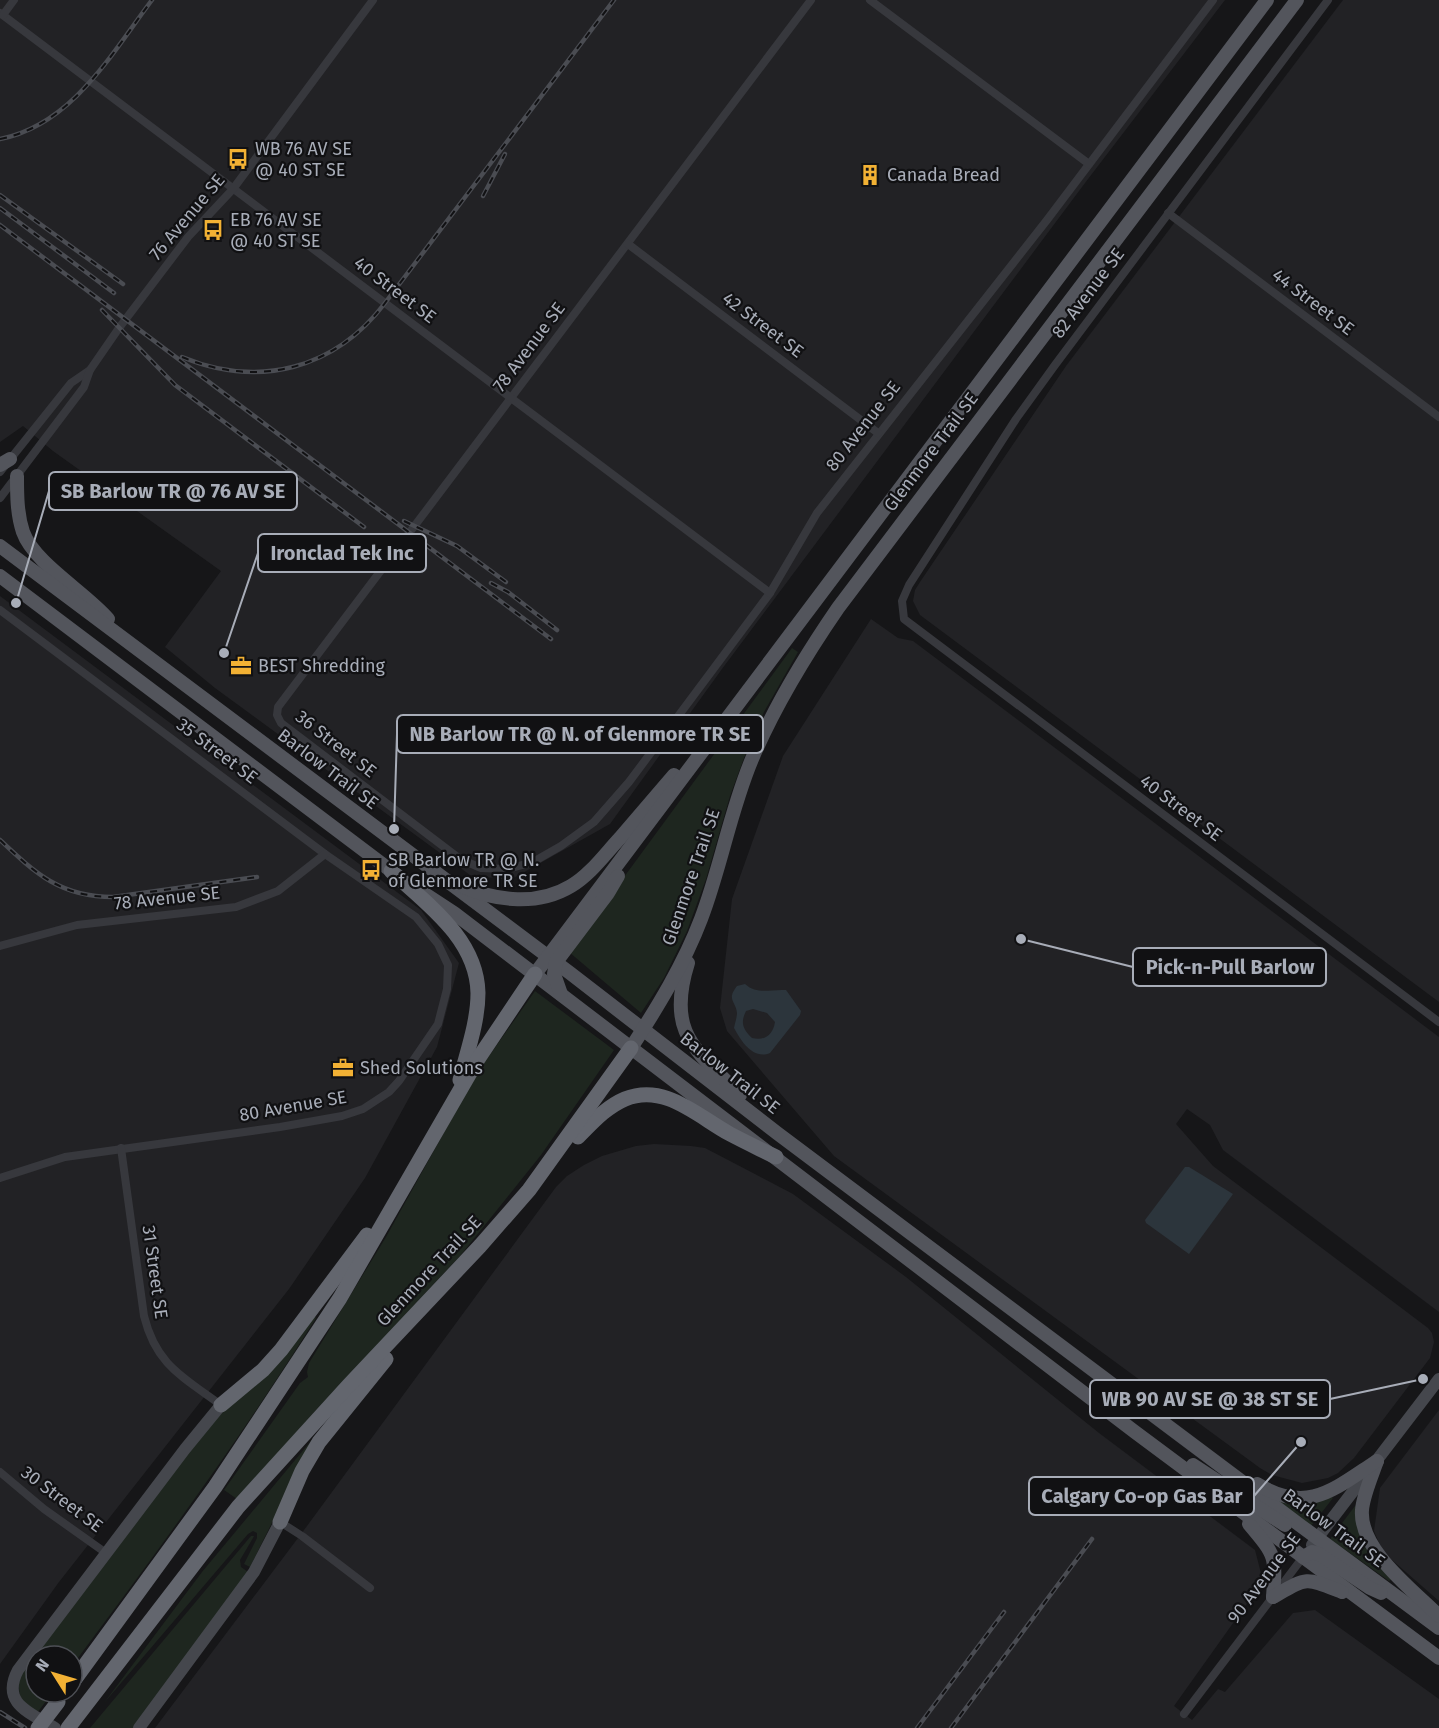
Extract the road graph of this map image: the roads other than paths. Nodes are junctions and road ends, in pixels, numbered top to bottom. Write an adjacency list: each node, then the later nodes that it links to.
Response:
1 (14, 0): 9 (street)
2 (374, 0): 11 (street, 76 Avenue SE)
3 (811, 0): 13 (street, 78 Avenue SE)
4 (870, 0): 10 (street)
5 (1214, 0): 10 (street, 80 Avenue SE)
6 (1268, 0): 29 (main road, Glenmore Trail SE)
7 (1297, 0): 35 (main road, Glenmore Trail SE)
8 (1328, 0): 12 (street, 82 Avenue SE)
9 (1, 14): 11 (street, 40 Street SE)
10 (1089, 164): 17 (street, 80 Avenue SE)
11 (233, 189): 14 (street, 76 Avenue SE); 15 (street, 40 Street SE)
12 (1168, 213): 16 (street, 44 Street SE); 26 (street, 82 Avenue SE)
13 (628, 244): 15 (street, 78 Avenue SE); 17 (street, 42 Street SE)
14 (90, 370): 18 (street, 76 Avenue SE); 20 (street, 76 Avenue SE)
15 (511, 397): 24 (street, 40 Street SE); 28 (street, 78 Avenue SE)
16 (1439, 417)
17 (878, 433): 24 (street, 80 Avenue SE)
18 (5, 462): 19 (street, 76 Avenue SE)
19 (0, 472)
20 (17, 476): 21 (street, 76 Avenue SE); 27 (main road)
21 (0, 498)
22 (0, 546): 27 (main road, Barlow Trail SE)
23 (0, 576): 33 (main road)
24 (770, 593): 31 (street, 80 Avenue SE)
25 (0, 610): 30 (street, 35 Street SE)
26 (904, 620): 40 (street, 40 Street SE)
27 (131, 645): 32 (main road, Barlow Trail SE)
28 (278, 715): 31 (street, 36 Street SE)
29 (720, 728): 32 (main road); 37 (main road, Glenmore Trail SE)
30 (325, 854): 34 (street, 35 Street SE); 36 (street, 78 Avenue SE)
31 (533, 862)
32 (428, 867): 37 (main road, Barlow Trail SE)
33 (391, 871): 38 (main road); 43 (highway)
34 (416, 917): 45 (street, 80 Avenue SE)
35 (700, 920): 41 (main road, Glenmore Trail SE); 44 (main road)
36 (0, 946)
37 (552, 959): 38 (main road); 39 (main road); 41 (main road, Barlow Trail SE)
38 (535, 975): 39 (main road); 43 (highway)
39 (561, 994): 42 (main road)
40 (1439, 1023)
41 (643, 1029): 42 (main road, Glenmore Trail SE); 44 (main road, Barlow Trail SE)
42 (631, 1048): 46 (main road); 47 (highway, Glenmore Trail SE)
43 (454, 1100): 48 (highway)
44 (777, 1132): 54 (main road, Barlow Trail SE)
45 (122, 1148): 49 (street, 80 Avenue SE); 52 (street, 31 Street SE)
46 (776, 1157): 47 (highway); 53 (main road)
47 (548, 1166): 50 (highway, Glenmore Trail SE)
48 (411, 1175): 52 (highway); 69 (highway)
49 (0, 1178)
50 (480, 1246): 58 (highway); 72 (highway, Glenmore Trail SE)
51 (1439, 1379): 55 (street, 90 Avenue SE)
52 (221, 1405): 60 (street)
53 (1136, 1432): 57 (main road); 59 (main road)
54 (1192, 1444): 55 (main road); 59 (main road, Barlow Trail SE)
55 (1377, 1461): 59 (street, 90 Avenue SE); 66 (main road)
56 (0, 1472): 60 (street, 30 Street SE)
57 (1219, 1495): 61 (main road); 63 (main road)
58 (280, 1522): 62 (street); 75 (street)
59 (1317, 1539): 61 (street, 90 Avenue SE); 65 (main road, Barlow Trail SE)
60 (106, 1553): 74 (street)
61 (1303, 1557): 63 (street, 90 Avenue SE); 64 (main road); 65 (main road)
62 (370, 1588)
63 (1273, 1597): 64 (main road); 71 (street, 90 Avenue SE)
64 (1367, 1603): 68 (main road)
65 (1410, 1606): 67 (main road, Barlow Trail SE)
66 (1439, 1616)
67 (1439, 1628)
68 (1439, 1658)
69 (84, 1667)
70 (57, 1704): 73 (highway, bridge)
71 (1184, 1714)
72 (71, 1724)
73 (38, 1728)
74 (55, 1728)
75 (138, 1728)

